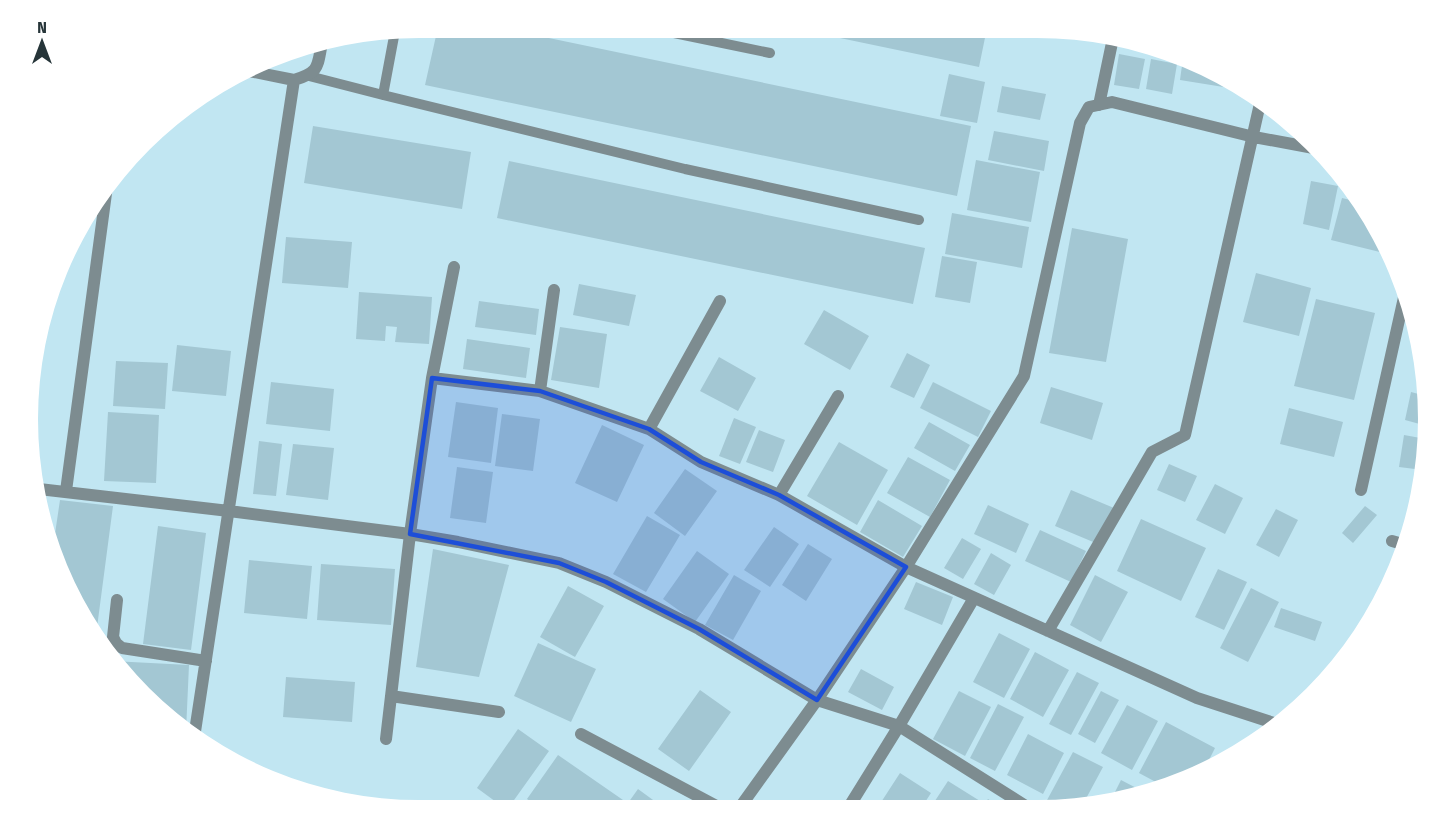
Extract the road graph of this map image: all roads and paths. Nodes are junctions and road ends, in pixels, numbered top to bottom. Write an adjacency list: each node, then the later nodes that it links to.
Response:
1 (394, 38): 9 (lane)
2 (698, 38): 5 (lane)
3 (1111, 45): 10 (street)
4 (320, 50): 7 (street)
5 (770, 53)
6 (259, 73): 8 (street)
7 (309, 76): 8 (street); 9 (lane)
8 (294, 80): 28 (street)
9 (383, 95): 15 (lane)
10 (1099, 105): 12 (street); 32 (street)
11 (1259, 110): 12 (street)
12 (1254, 137): 13 (street); 35 (street)
13 (1303, 146)
14 (105, 203): 26 (street)
15 (919, 220)
16 (454, 267): 20 (street)
17 (554, 290): 21 (street)
18 (720, 301): 23 (street)
19 (1402, 311): 25 (street)
20 (432, 378): 21 (street); 29 (street)
21 (540, 391): 23 (street)
22 (838, 396): 27 (street)
23 (649, 429): 27 (street)
24 (44, 489): 26 (street)
25 (1361, 490)
26 (66, 491): 28 (street)
27 (779, 495): 32 (street)
28 (229, 511): 29 (street); 36 (street)
29 (410, 534): 37 (street); 38 (street)
30 (1392, 541): 31 (street)
31 (1397, 542)
32 (906, 567): 33 (street); 38 (street)
33 (974, 598): 35 (street); 41 (street)
34 (117, 600): 36 (street)
35 (1048, 631): 40 (street)
36 (206, 660): 42 (street)
37 (392, 696): 39 (street); 44 (street)
38 (817, 699): 41 (street); 46 (street)
39 (499, 712)
40 (1269, 722)
41 (899, 726): 47 (street); 48 (street)
42 (196, 728)
43 (581, 734): 45 (street)
44 (386, 739)
45 (705, 800)
46 (745, 800)
47 (853, 800)
48 (1016, 800)

